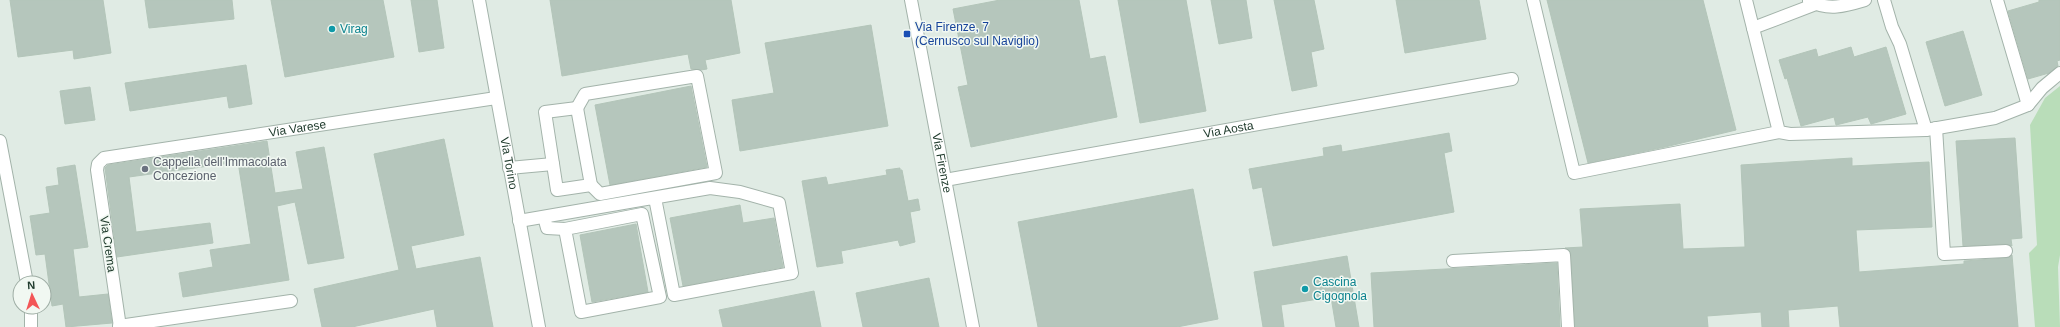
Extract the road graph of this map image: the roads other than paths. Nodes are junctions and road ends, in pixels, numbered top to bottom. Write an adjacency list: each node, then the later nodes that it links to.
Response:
1 (479, 0): 12 (street, Via Torino)
2 (911, 0): 21 (street, Via Firenze)
3 (1533, 0): 16 (street)
4 (1746, 0): 9 (street)
5 (1865, 0): 8 (street)
6 (1884, 0): 15 (street)
7 (1999, 1): 13 (street)
8 (1812, 2): 9 (street)
9 (1753, 28): 16 (street)
10 (2060, 73): 13 (street)
11 (1512, 79): 21 (street, Via Aosta)
12 (496, 98): 18 (street, Via Varese); 20 (street, Via Torino)
13 (2028, 105): 15 (street)
14 (577, 108): 19 (street); 22 (street); 22 (street)
15 (1931, 129): 16 (street); 27 (street)
16 (1779, 132)
17 (0, 141): 29 (street)
18 (99, 162): 32 (street, Via Crema)
19 (553, 164): 20 (street); 22 (street)
20 (509, 168): 25 (street, Via Torino)
21 (945, 180): 35 (street, Via Firenze)
22 (591, 185)
23 (655, 198): 23 (street); 24 (street)
24 (544, 217): 25 (street); 26 (street)
25 (519, 221): 34 (street, Via Torino)
26 (565, 229): 26 (street)
27 (2006, 251)
28 (1453, 261): 36 (street)
29 (25, 275)
30 (291, 301): 32 (street)
31 (31, 315): 33 (street)
32 (119, 326)
33 (31, 327)
34 (539, 327)
35 (973, 327)
36 (1568, 327)

